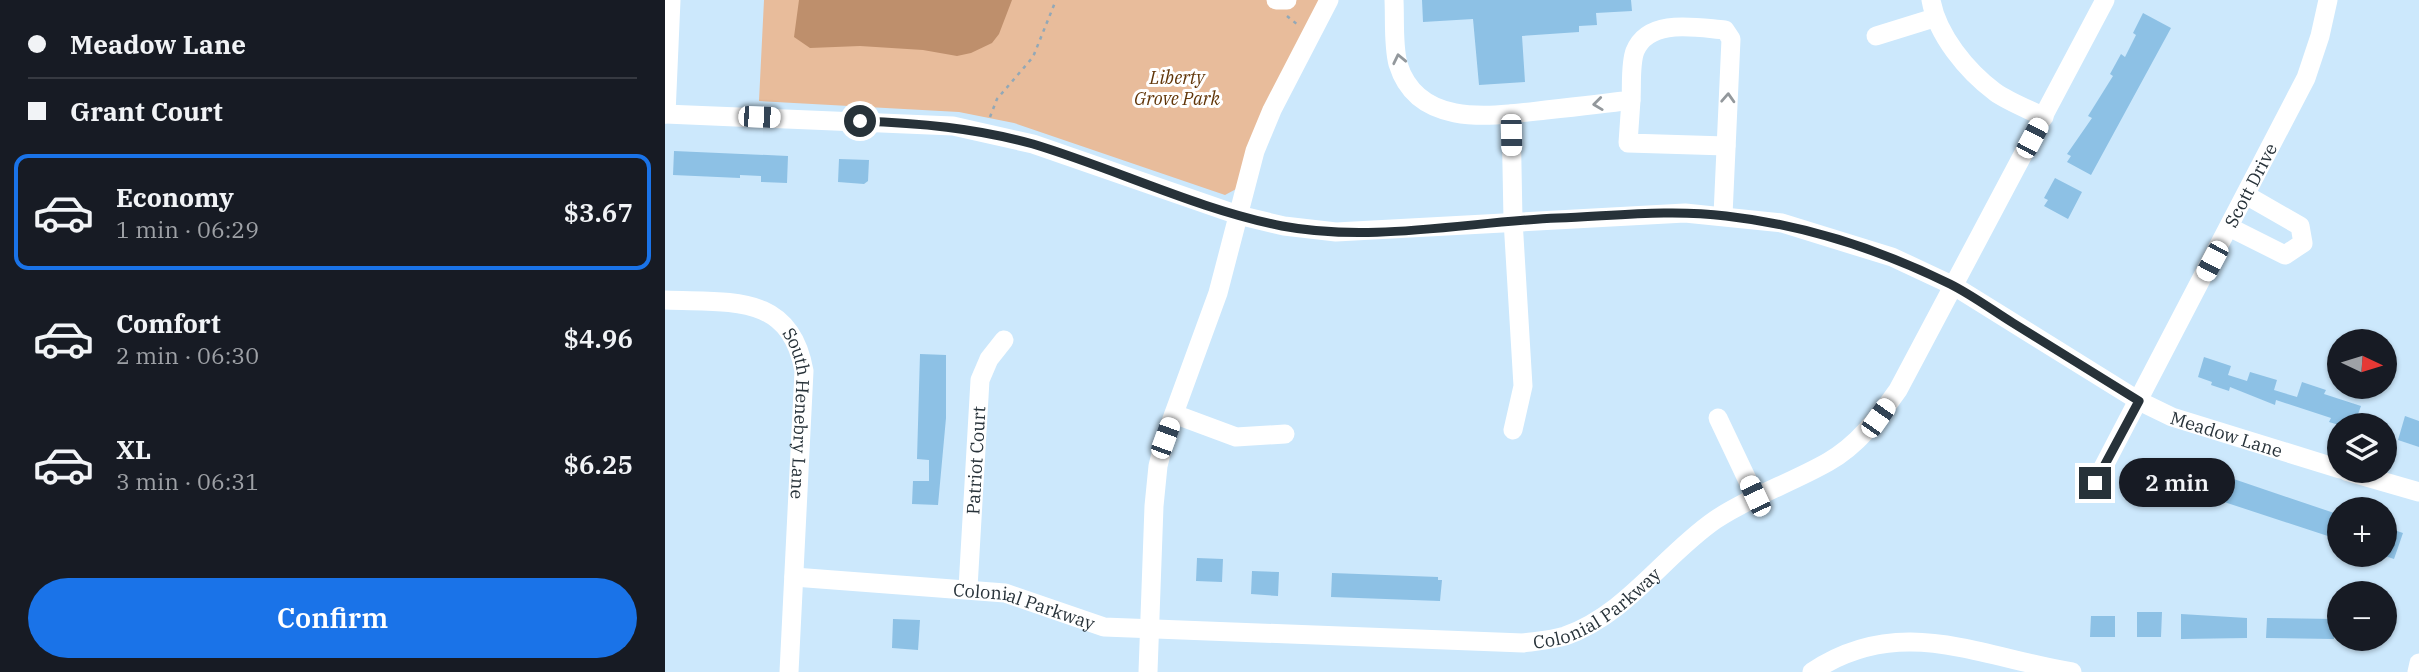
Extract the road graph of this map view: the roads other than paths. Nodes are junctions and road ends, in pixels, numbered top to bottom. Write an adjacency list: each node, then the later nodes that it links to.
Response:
1 (671, 0): 9 (street)
2 (1329, 0): 14 (street)
3 (1394, 0): 10 (street, one-way to 3)
4 (2105, 0): 11 (street, Colonial Parkway)
5 (2328, 0): 13 (street, Scott Drive)
6 (1933, 9): 7 (street); 11 (street)
7 (1876, 36)
8 (1631, 100): 10 (street, one-way to 10); 12 (street); 12 (street, one-way to 8)
9 (665, 114): 14 (street, Meadow Lane)
10 (1511, 114): 16 (street)
11 (2044, 117): 18 (street, Colonial Parkway)
12 (1726, 146): 15 (street)
13 (2246, 195): 17 (street, Scott Drive); 17 (street)
14 (1238, 215): 16 (street, Meadow Lane); 22 (street)
15 (1723, 215): 16 (street, Meadow Lane); 18 (street, Meadow Lane)
16 (1513, 220): 24 (street)
17 (2229, 227): 21 (street, Scott Drive)
18 (1954, 286): 21 (street, Meadow Lane); 30 (street, Colonial Parkway)
19 (665, 300): 31 (street, South Henebry Lane)
20 (1003, 340): 32 (street, Patriot Court)
21 (2139, 401): 26 (street, Meadow Lane); 27 (street, Scott Drive)
22 (1174, 414): 25 (street); 33 (street)
23 (1718, 418): 30 (street)
24 (1513, 430)
25 (1285, 434)
26 (2327, 465)
27 (2095, 483)
28 (2388, 483): 29 (street)
29 (2419, 492)
30 (1755, 496): 33 (street, Colonial Parkway)
31 (794, 577): 32 (street, Colonial Parkway); 35 (street, South Henebry Lane)
32 (968, 588): 33 (street, Colonial Parkway)
33 (1149, 629): 36 (street)
34 (2419, 663): 39 (street)
35 (789, 672)
36 (1148, 672)
37 (1812, 672): 38 (street)
38 (2072, 672)
39 (2417, 672)

